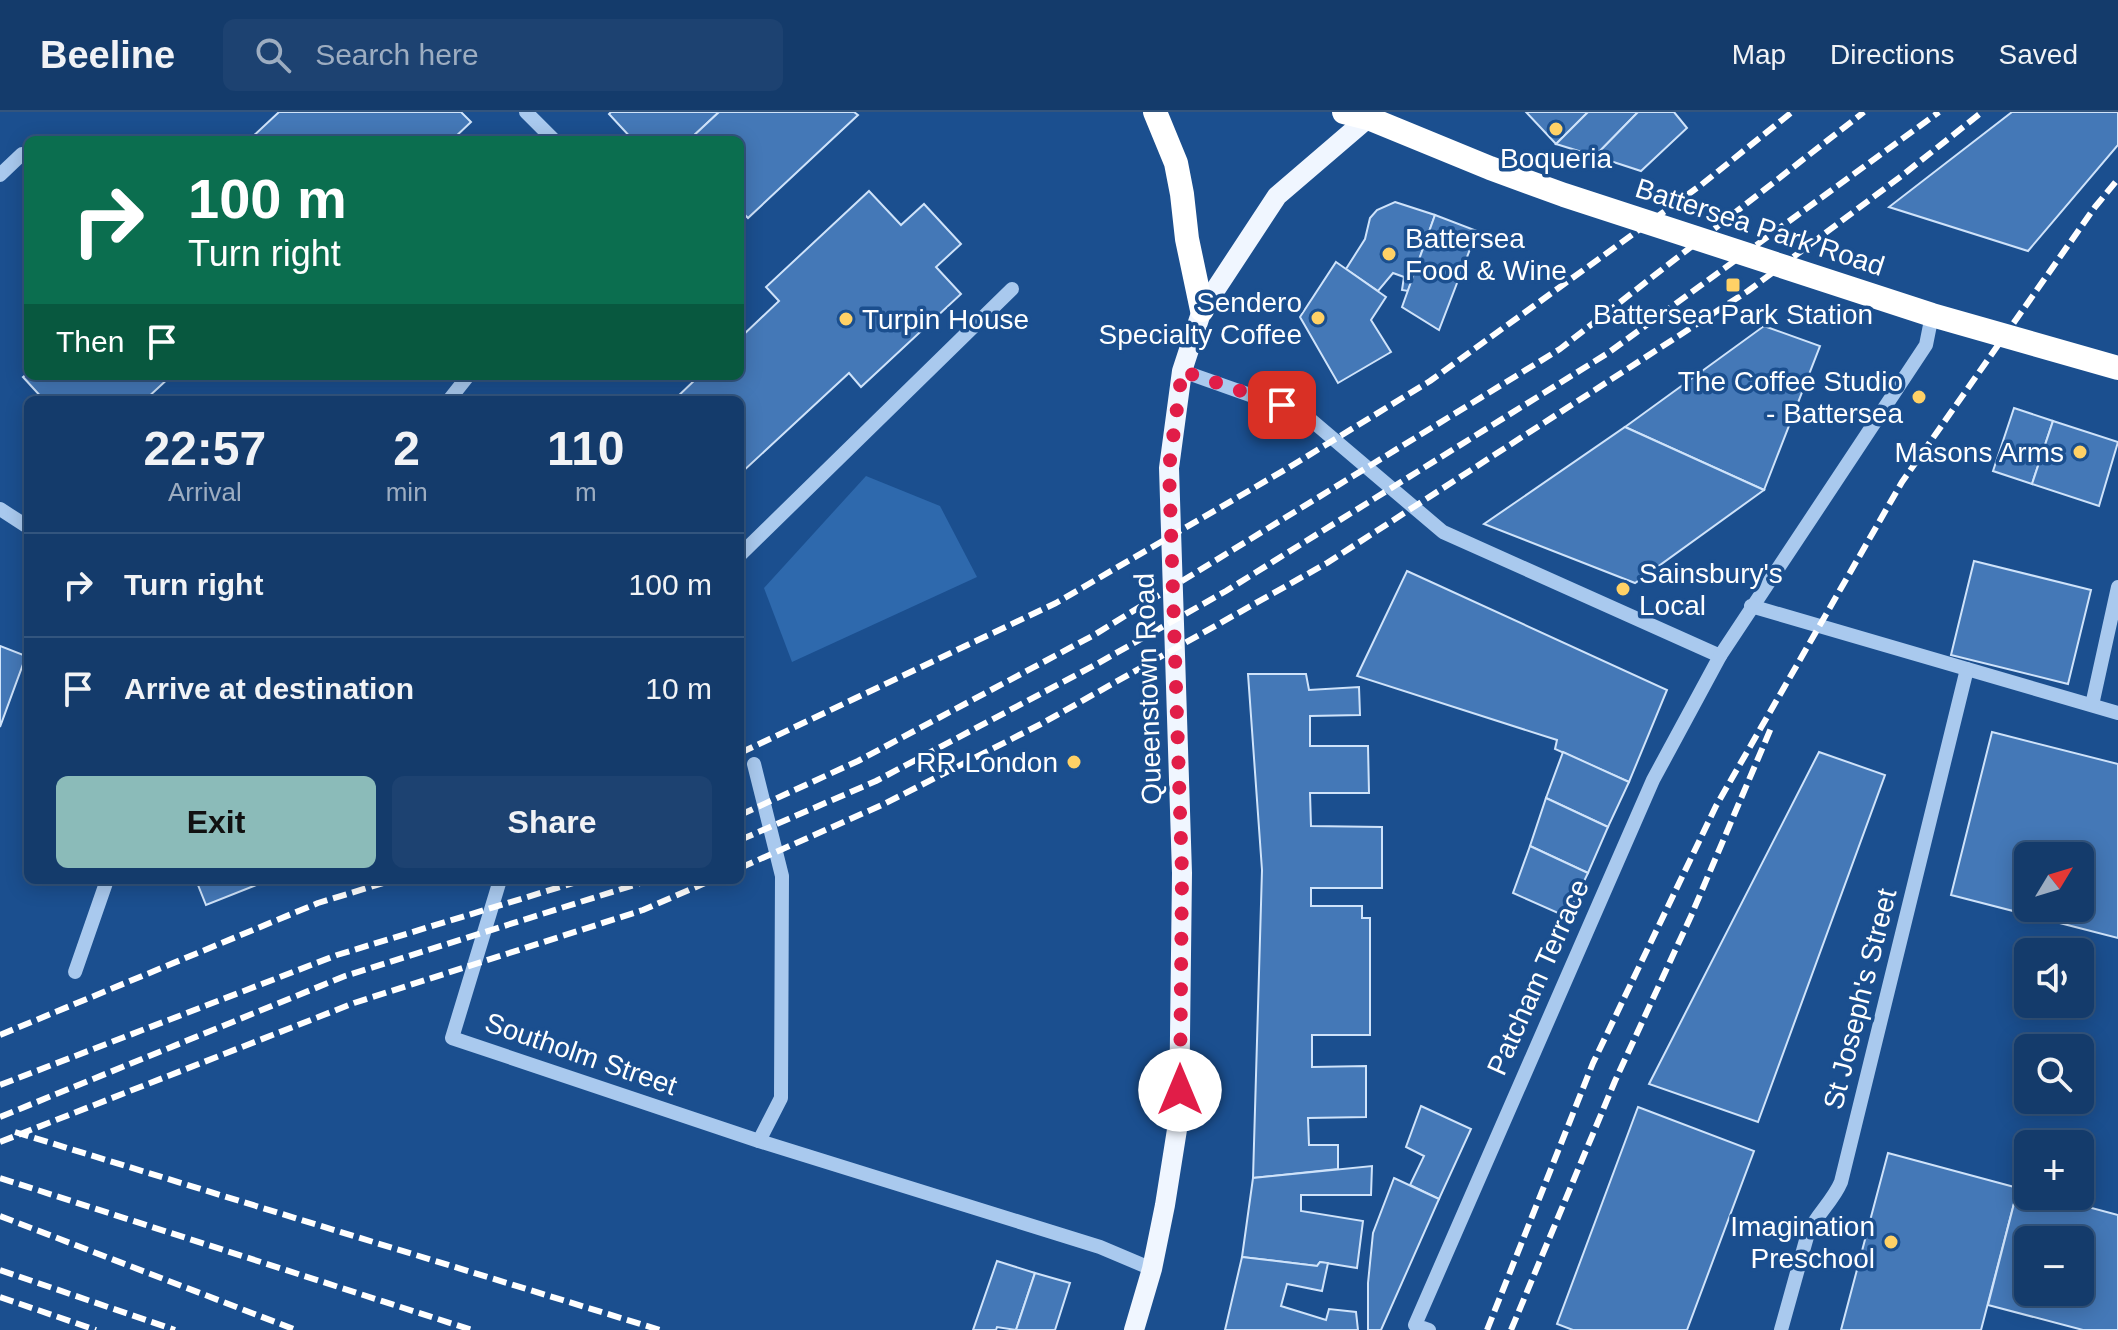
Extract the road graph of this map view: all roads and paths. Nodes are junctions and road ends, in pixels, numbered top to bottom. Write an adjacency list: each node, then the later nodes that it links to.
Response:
1 (526, 112): 5 (street)
2 (1155, 112): 9 (highway)
3 (1344, 112): 4 (highway, Battersea Park Road)
4 (1372, 115): 9 (main road, Queenstown Road); 10 (highway, Battersea Park Road)
5 (550, 136)
6 (22, 154): 7 (street)
7 (0, 175)
8 (1012, 289): 17 (street)
9 (1202, 310): 12 (main road, Queenstown Road)
10 (1932, 315): 11 (highway, Battersea Park Road); 19 (street, Patcham Terrace)
11 (2118, 368)
12 (1182, 371): 20 (street); 29 (main road, Queenstown Road)
13 (465, 380): 14 (street)
14 (452, 396)
15 (0, 509): 16 (street)
16 (24, 524)
17 (744, 551)
18 (2118, 587): 22 (street)
19 (1751, 606): 20 (street, Patcham Terrace); 21 (street)
20 (1720, 656): 30 (street, Patcham Terrace)
21 (1967, 669): 22 (street); 32 (street, St Joseph's Street)
22 (2092, 705): 23 (street)
23 (2118, 713)
24 (754, 764): 28 (street)
25 (106, 884): 27 (street)
26 (499, 884): 28 (street, Southolm Street)
27 (75, 972)
28 (759, 1141): 29 (street, Southolm Street)
29 (1152, 1269): 31 (main road, Queenstown Road)
30 (1422, 1328)
31 (1134, 1330)
32 (1781, 1330)

